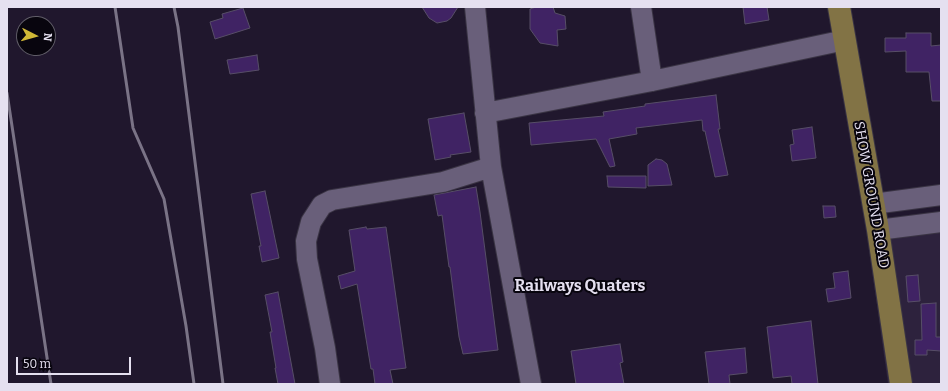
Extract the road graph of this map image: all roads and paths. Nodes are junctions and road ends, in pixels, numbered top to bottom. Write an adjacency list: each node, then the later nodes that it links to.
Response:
1 (476, 7): 6 (street)
2 (641, 7): 5 (street)
3 (839, 7): 4 (main road, SHOW GROUND ROAD)
4 (845, 40): 5 (street); 9 (main road, SHOW GROUND ROAD)
5 (652, 81): 6 (street)
6 (485, 113): 7 (street)
7 (491, 167): 12 (street); 13 (street)
8 (941, 195): 9 (street)
9 (873, 204): 11 (main road, SHOW GROUND ROAD)
10 (941, 222): 11 (street)
11 (878, 230): 14 (main road, SHOW GROUND ROAD)
12 (330, 384)
13 (531, 384)
14 (901, 384)

